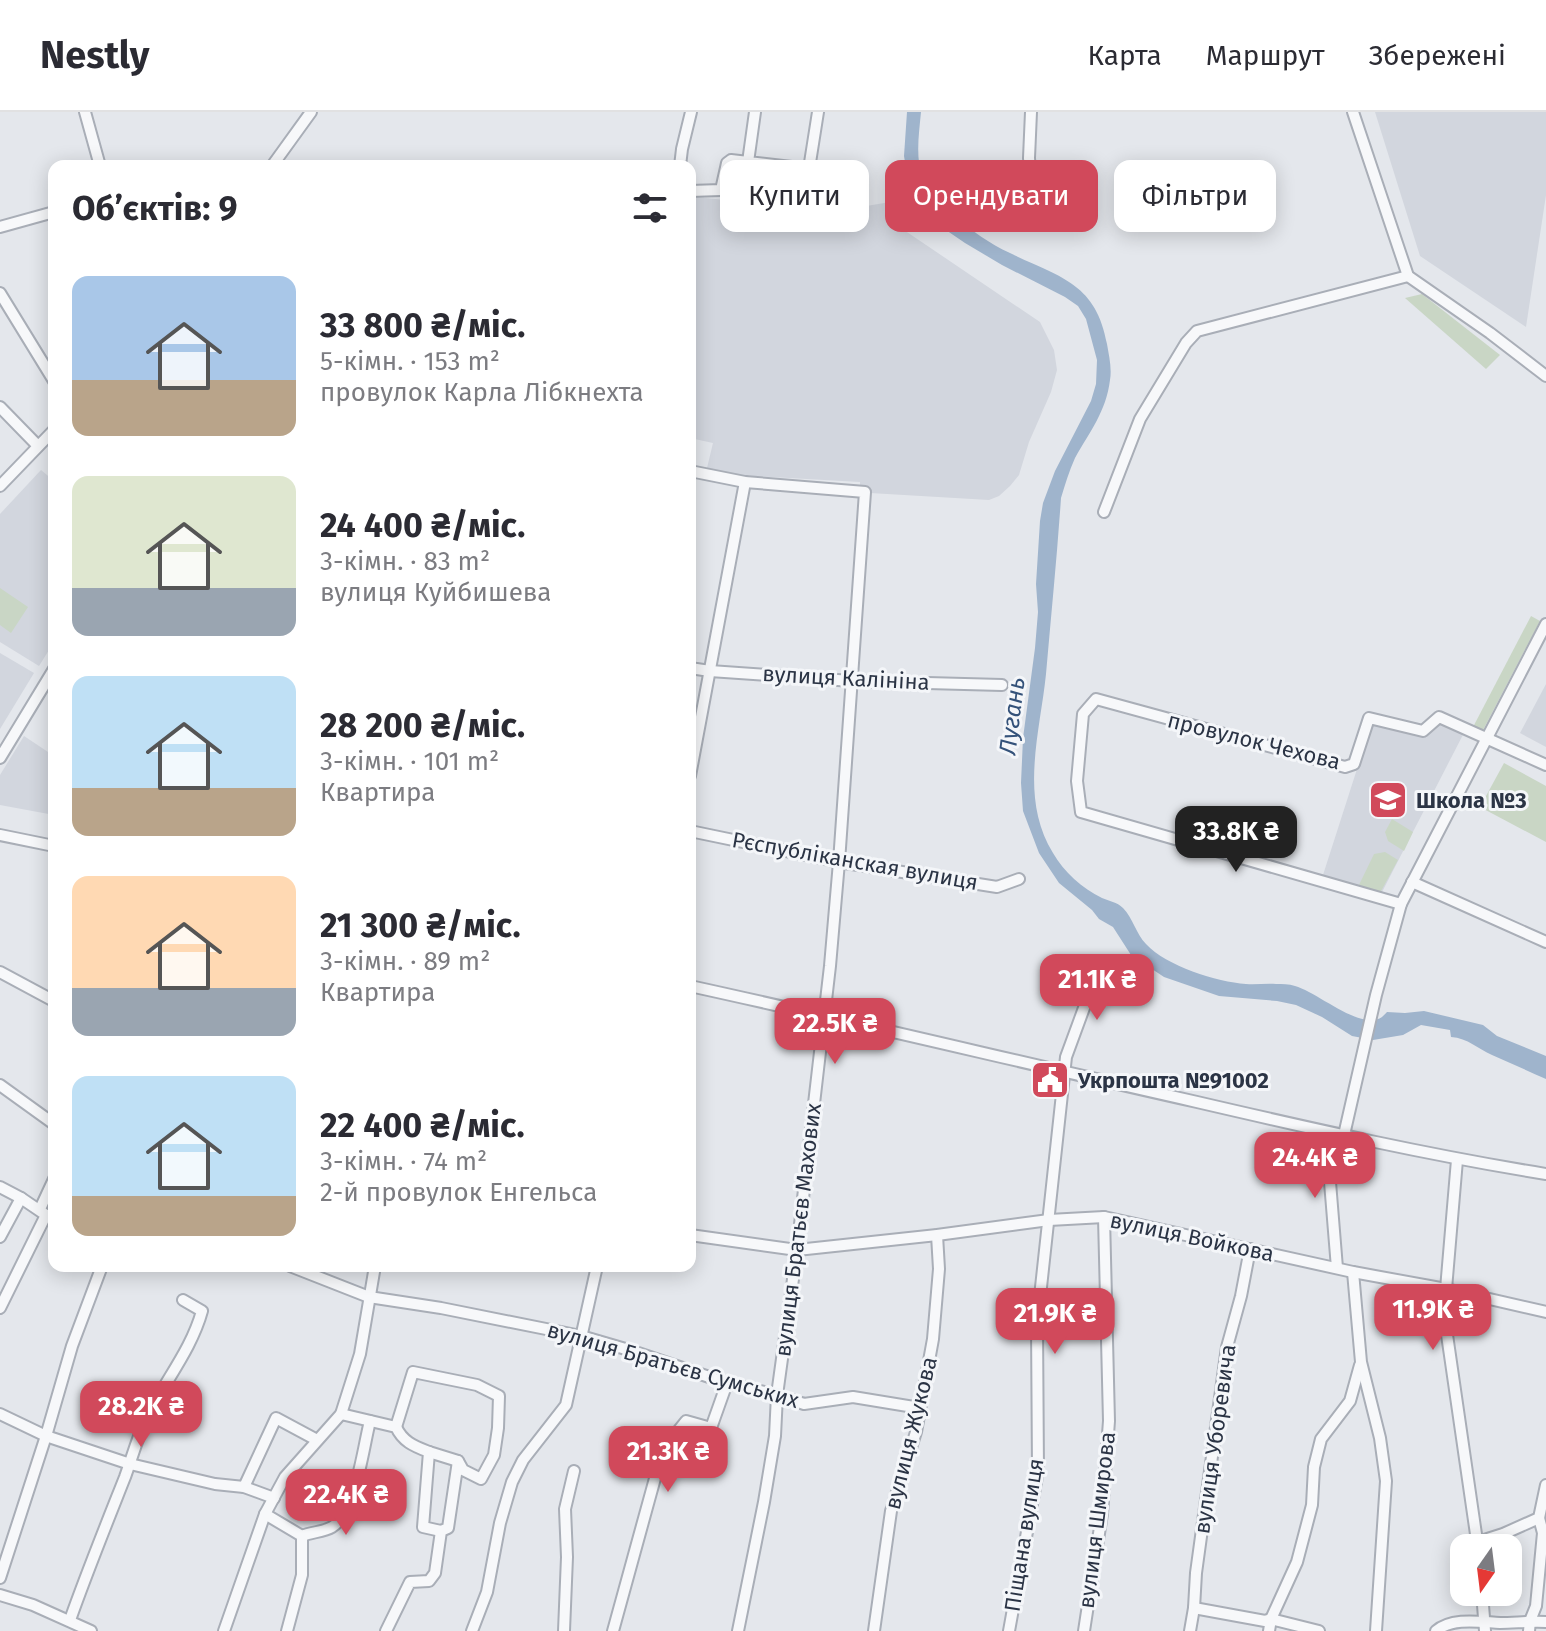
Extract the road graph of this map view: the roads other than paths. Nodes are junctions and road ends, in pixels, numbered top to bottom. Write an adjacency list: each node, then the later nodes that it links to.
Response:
1 (85, 112): 8 (street)
2 (311, 112): 9 (street)
3 (691, 112): 10 (street)
4 (755, 112): 11 (street)
5 (818, 112): 12 (street)
6 (1031, 112): 13 (street)
7 (1353, 112): 18 (street)
8 (98, 160)
9 (276, 160)
10 (681, 160)
11 (748, 160)
12 (810, 160)
13 (1029, 160)
14 (720, 190): 15 (street)
15 (696, 191)
16 (48, 214): 17 (street)
17 (0, 227)
18 (1408, 276): 21 (street); 28 (street)
19 (0, 293): 20 (street)
20 (48, 371)
21 (1546, 376)
22 (0, 407): 24 (street)
23 (48, 436): 24 (street)
24 (38, 446): 27 (street)
25 (696, 472): 26 (street)
26 (745, 482): 31 (street); 32 (street, вулиця Братьєв Махових)
27 (0, 486)
28 (1104, 512)
29 (1546, 624): 35 (street)
30 (696, 669): 31 (street, вулиця Калініна)
31 (710, 671): 32 (street, вулиця Калініна); 36 (street)
32 (852, 681): 34 (street, вулиця Калініна); 42 (street, вулиця Братьєв Махових)
33 (48, 682): 37 (street)
34 (1002, 685)
35 (1487, 738): 38 (street); 44 (street); 45 (street, провулок Чехова)
36 (696, 744)
37 (0, 758)
38 (1546, 765)
39 (696, 832): 42 (street, Рєспубліканская вулиця)
40 (0, 835): 41 (street)
41 (48, 845)
42 (839, 862): 43 (street, Рєспубліканская вулиця); 51 (street, вулиця Братьєв Махових)
43 (1019, 879)
44 (1412, 882): 45 (street); 46 (street)
45 (1401, 904): 55 (street)
46 (1546, 942)
47 (1099, 967): 52 (street, Піщана вулиця)
48 (0, 972): 50 (street)
49 (696, 987): 51 (street)
50 (48, 998)
51 (824, 1015): 52 (street); 68 (street, вулиця Братьєв Махових)
52 (1065, 1072): 55 (street); 63 (street, Піщана вулиця)
53 (1, 1088): 54 (street)
54 (48, 1120)
55 (1340, 1135): 56 (street); 69 (street)
56 (1457, 1160): 57 (street); 75 (street)
57 (1546, 1174)
58 (0, 1187): 60 (street)
59 (48, 1192): 61 (street)
60 (21, 1198): 61 (street); 66 (street)
61 (40, 1209): 78 (street)
62 (1104, 1217): 63 (street, вулиця Войкова); 67 (street, вулиця Войкова); 123 (street, вулиця Шмирова)
63 (1049, 1220): 64 (street, вулиця Войкова); 122 (street, Піщана вулиця)
64 (937, 1235): 68 (street, вулиця Войкова); 84 (street, вулиця Жукова)
65 (696, 1236): 68 (street, вулиця Войкова)
66 (0, 1237)
67 (1250, 1249): 69 (street, вулиця Войкова); 107 (street, вулиця Уборевича)
68 (797, 1250): 83 (street, вулиця Братьєв Махових)
69 (1337, 1268): 74 (street, вулиця Войкова)
70 (100, 1272): 89 (street)
71 (305, 1272): 76 (street, вулиця Братьєв Сумських)
72 (374, 1272): 76 (street)
73 (596, 1272): 80 (street)
74 (1353, 1272): 75 (street, вулиця Войкова); 81 (street)
75 (1446, 1289): 79 (street, вулиця Войкова); 101 (street)
76 (369, 1297): 80 (street, вулиця Братьєв Сумських); 86 (street)
77 (183, 1300): 93 (street)
78 (0, 1308)
79 (1546, 1312)
80 (581, 1336): 82 (street, вулиця Братьєв Сумських); 117 (street)
81 (1361, 1362): 108 (street); 127 (street)
82 (727, 1383): 83 (street, вулиця Братьєв Сумських); 119 (street)
83 (777, 1395): 84 (street, вулиця Братьєв Сумських); 120 (street, вулиця Братьєв Махових)
84 (920, 1408): 121 (street, вулиця Жукова)
85 (0, 1414): 89 (street)
86 (341, 1414): 87 (street); 90 (street)
87 (370, 1421): 88 (street); 103 (street)
88 (396, 1427): 91 (street); 92 (street)
89 (46, 1436): 93 (street); 104 (street)
90 (317, 1440): 96 (street); 97 (street)
91 (429, 1452): 92 (street); 100 (street)
92 (458, 1461): 100 (street)
93 (130, 1464): 96 (street); 109 (street)
94 (574, 1471): 118 (street)
95 (1546, 1485): 99 (street)
96 (244, 1487): 97 (street)
97 (274, 1498): 98 (street)
98 (265, 1514): 103 (street); 114 (street)
99 (1539, 1518): 102 (street); 112 (street)
100 (441, 1531): 116 (street)
101 (1476, 1534)
102 (1503, 1534)
103 (302, 1536): 115 (street)
104 (0, 1578)
105 (0, 1595): 109 (street)
106 (1483, 1606): 111 (street)
107 (1194, 1608): 108 (street); 124 (street, вулиця Уборевича)
108 (1271, 1619): 125 (street); 126 (street)
109 (70, 1620): 113 (street)
110 (1546, 1622): 112 (street)
111 (1485, 1626): 112 (street); 128 (street)
112 (1530, 1626)
113 (91, 1631)
114 (224, 1631)
115 (287, 1631)
116 (386, 1631)
117 (472, 1631)
118 (564, 1631)
119 (613, 1631)
120 (738, 1631)
121 (874, 1631)
122 (1009, 1631)
123 (1084, 1631)
124 (1190, 1631)
125 (1269, 1631)
126 (1319, 1631)
127 (1376, 1631)
128 (1436, 1631)

